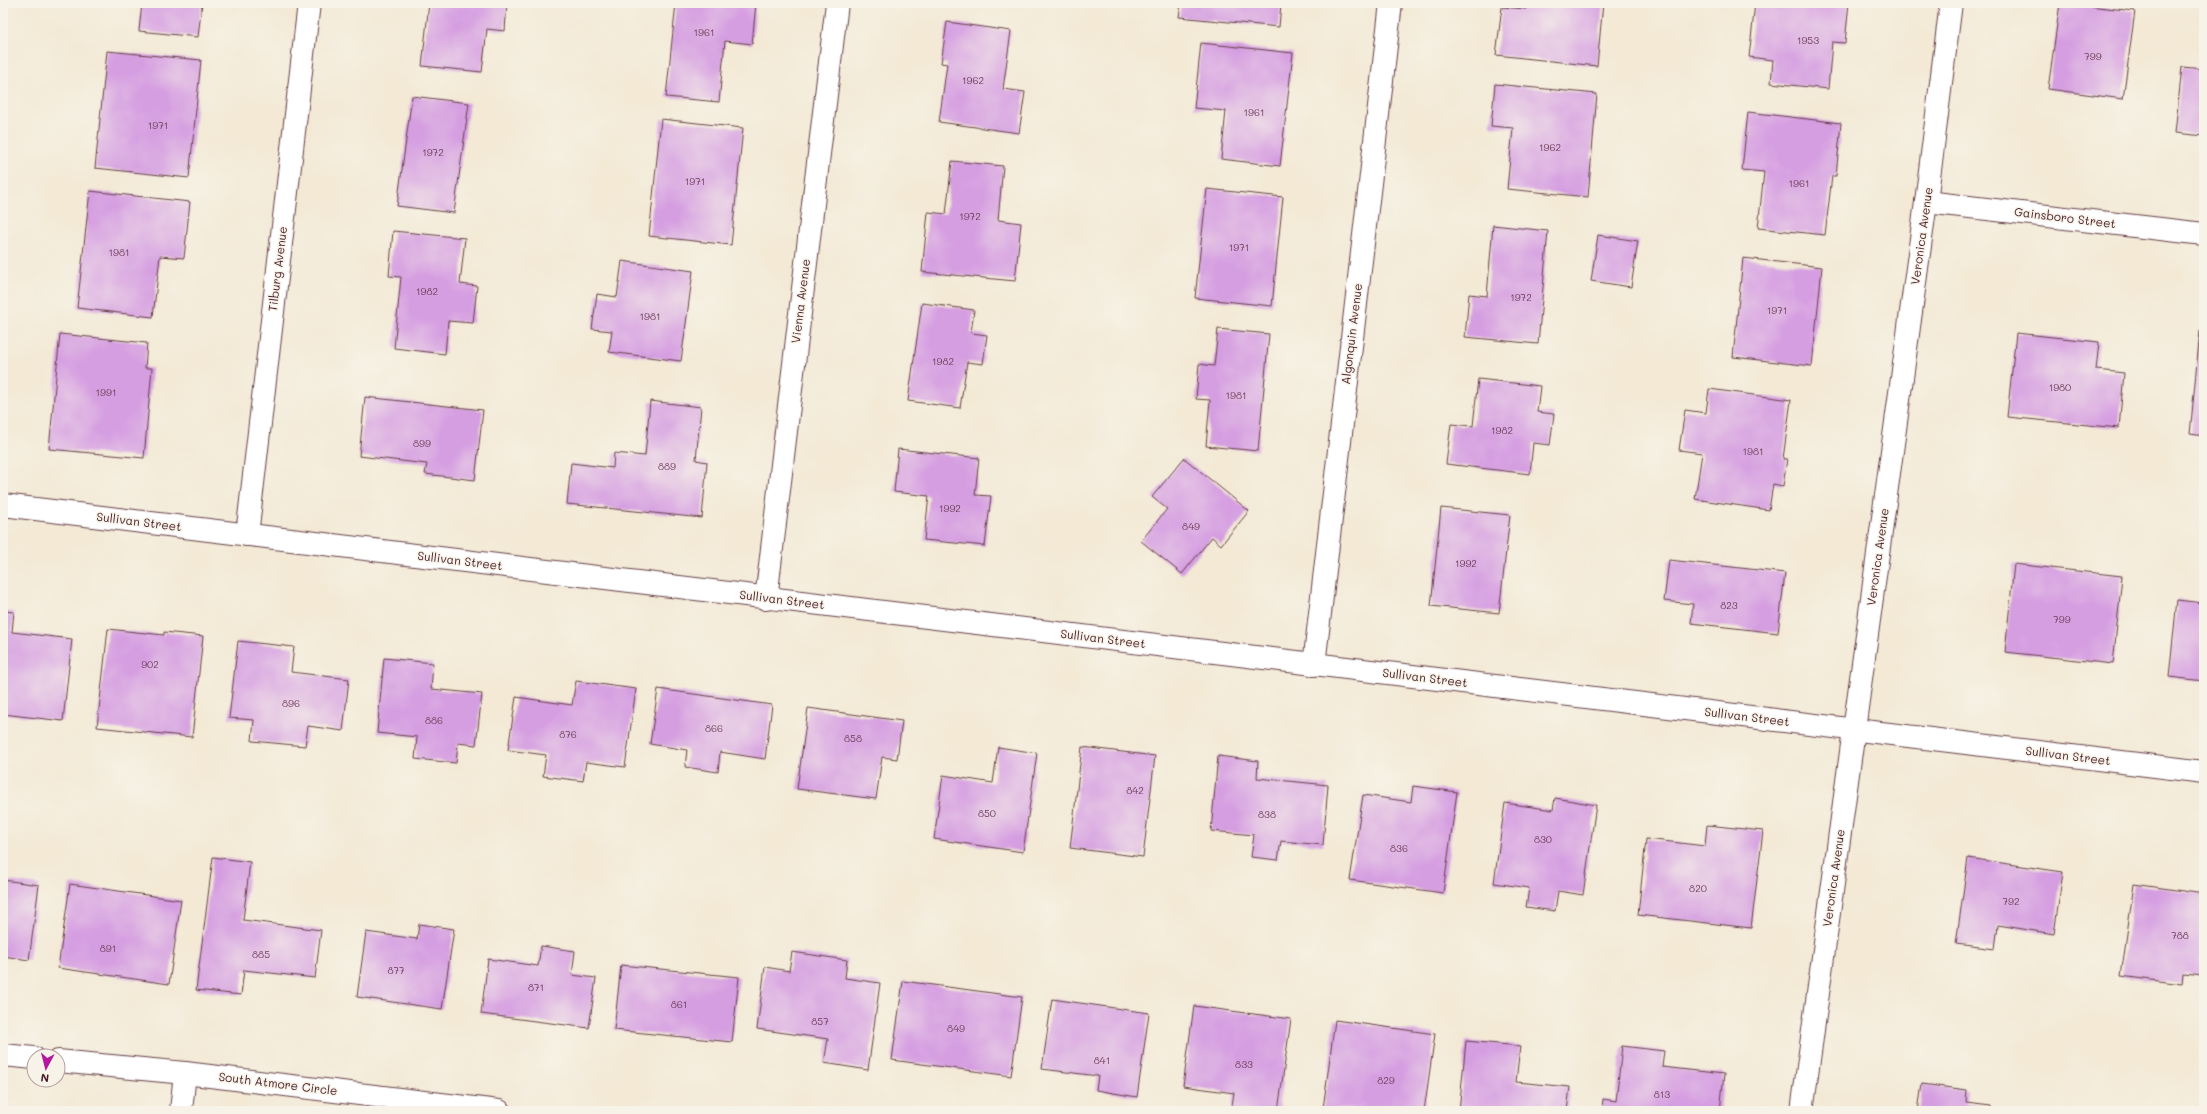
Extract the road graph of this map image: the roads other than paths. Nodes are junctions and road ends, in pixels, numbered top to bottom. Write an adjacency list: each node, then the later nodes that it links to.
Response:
1 (309, 3): 8 (street, Tilburg Avenue)
2 (837, 3): 9 (street, Vienna Avenue)
3 (1391, 3): 10 (street, Algonquin Avenue)
4 (1951, 3): 5 (street, Veronica Avenue)
5 (1926, 202): 6 (street, Gainsboro Street); 11 (street, Veronica Avenue)
6 (2204, 234)
7 (3, 505): 8 (street, Sullivan Street)
8 (247, 535): 9 (street, Sullivan Street)
9 (766, 599): 10 (street, Sullivan Street)
10 (1314, 665): 11 (street, Sullivan Street)
11 (1854, 730): 12 (street, Sullivan Street); 19 (street, Veronica Avenue)
12 (2204, 772)
13 (3, 1055): 14 (street)
14 (26, 1057)
15 (66, 1062): 16 (street, South Atmore Circle)
16 (186, 1073): 17 (street); 18 (street, South Atmore Circle)
17 (181, 1111)
18 (499, 1111)
19 (1802, 1111)

